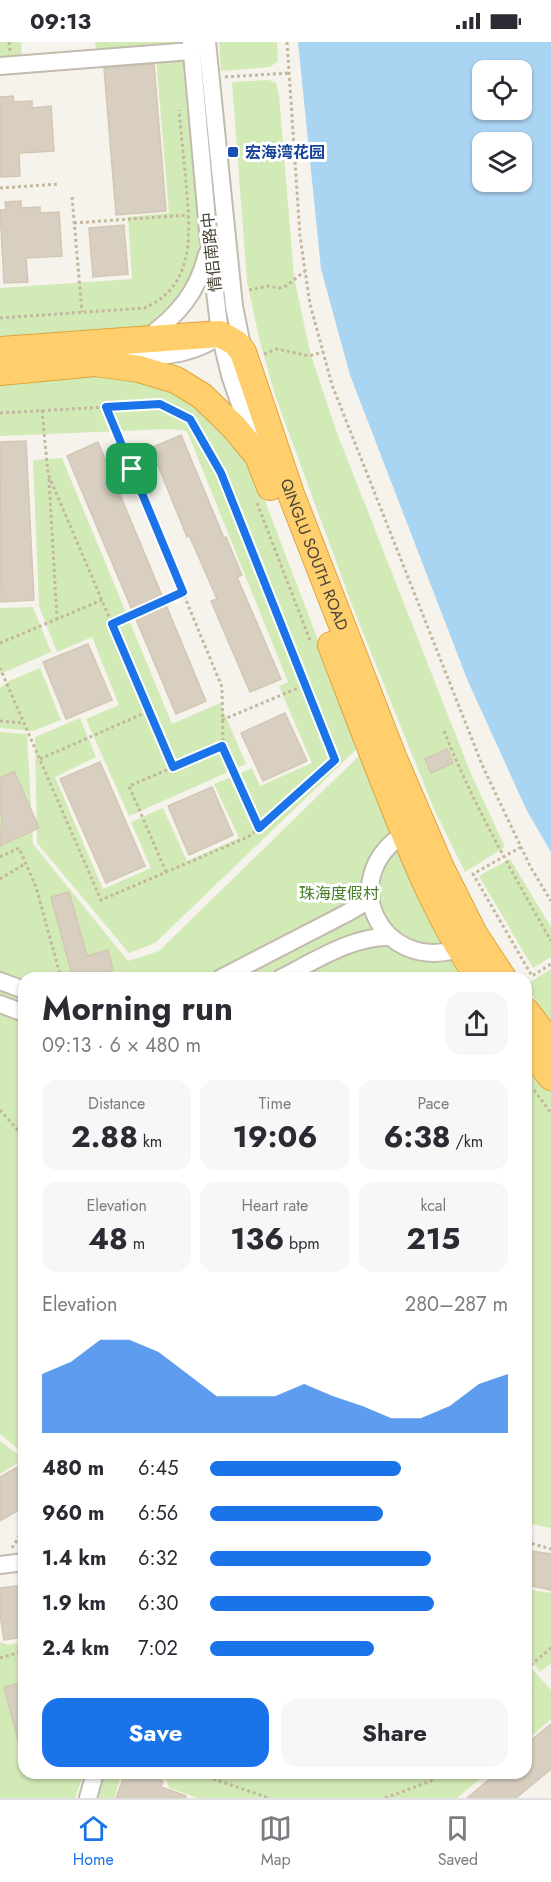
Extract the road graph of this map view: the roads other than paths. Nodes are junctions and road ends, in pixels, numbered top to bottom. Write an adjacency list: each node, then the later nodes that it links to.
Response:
1 (207, 42): 5 (street, 情侣南路中)
2 (191, 46): 3 (street); 4 (street, 情侣南路中)
3 (0, 66)
4 (210, 244): 5 (street, 情侣南路中); 6 (street)
5 (228, 325): 6 (highway); 8 (street); 10 (street, 情侣南路中); 18 (highway, QINGLU SOUTH ROAD)
6 (144, 340): 7 (highway)
7 (0, 350)
8 (95, 363): 9 (highway, QINGLU SOUTH ROAD); 10 (highway, QINGLU SOUTH ROAD)
9 (0, 372)
10 (258, 456): 11 (highway, QINGLU SOUTH ROAD)
11 (404, 834): 12 (street); 14 (highway, QINGLU SOUTH ROAD)
12 (370, 894): 13 (street); 15 (street)
13 (390, 937): 14 (street); 16 (street)
14 (458, 949): 17 (highway, QINGLU SOUTH ROAD)
15 (233, 972)
16 (294, 972)
17 (475, 972)
18 (499, 972)
19 (0, 981): 20 (street)
20 (18, 988)
21 (0, 1004): 22 (street)
22 (18, 1011)
23 (532, 1019): 24 (highway)
24 (551, 1044)
25 (532, 1059): 26 (highway)
26 (542, 1083)
27 (18, 1563): 28 (street)
28 (0, 1565)
29 (93, 1779): 30 (street)
30 (88, 1798)

